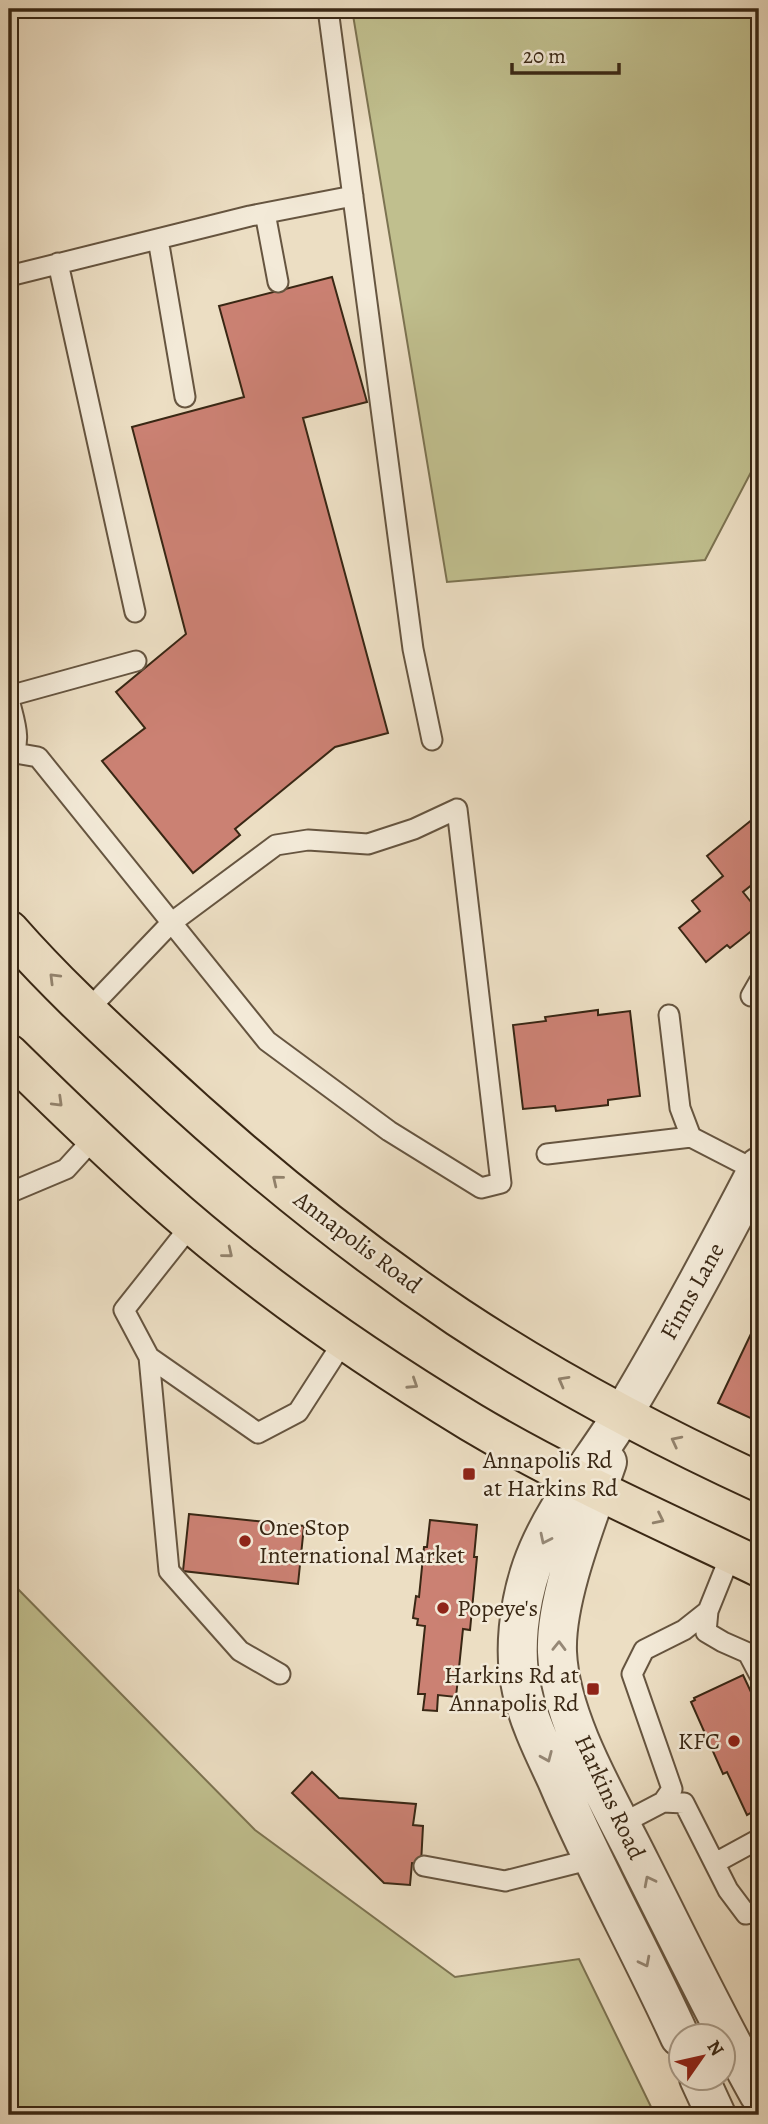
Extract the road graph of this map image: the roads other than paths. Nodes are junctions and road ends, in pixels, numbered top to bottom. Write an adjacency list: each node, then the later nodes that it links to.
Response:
1 (328, 9): 2 (lane)
2 (353, 196): 3 (lane); 12 (lane)
3 (265, 213): 4 (lane); 7 (lane)
4 (158, 239): 5 (lane); 8 (lane)
5 (58, 263): 6 (lane); 9 (lane)
6 (9, 276)
7 (278, 282)
8 (185, 397)
9 (135, 612)
10 (136, 661): 11 (lane)
11 (9, 698): 13 (lane)
12 (432, 740)
13 (12, 756): 14 (lane)
14 (172, 923): 14 (lane); 16 (lane)
15 (9, 930): 16 (main road, Annapolis Road, one-way to 15)
16 (87, 1011): 27 (main road, Annapolis Road, one-way to 16)
17 (669, 1015): 19 (lane)
18 (9, 1054): 20 (main road, one-way to 20)
19 (691, 1137): 21 (lane); 22 (lane)
20 (95, 1138): 23 (lane); 24 (main road)
21 (547, 1154)
22 (754, 1188): 27 (street, Finns Lane)
23 (9, 1193)
24 (192, 1224): 25 (main road, one-way to 25); 26 (lane)
25 (345, 1339): 26 (lane); 29 (main road, one-way to 29)
26 (149, 1357): 32 (lane)
27 (623, 1414): 28 (main road, Annapolis Road, one-way to 27); 29 (street, Harkins Road)
28 (759, 1482)
29 (588, 1484): 30 (main road, one-way to 30); 35 (street, Harkins Road, one-way to 29); 37 (street, Harkins Road, one-way to 37)
30 (745, 1561): 31 (lane)
31 (708, 1611): 33 (lane); 34 (lane)
32 (280, 1674)
33 (759, 1674)
34 (663, 1802): 35 (lane); 38 (lane)
35 (621, 1824): 43 (street, Harkins Road, one-way to 35)
36 (759, 1839): 38 (lane)
37 (592, 1859): 39 (lane); 41 (street, Harkins Road, one-way to 41)
38 (715, 1863): 40 (lane)
39 (424, 1866)
40 (759, 1911)
41 (674, 2022)
42 (705, 2092): 44 (street)
43 (759, 2094)
44 (716, 2115)

